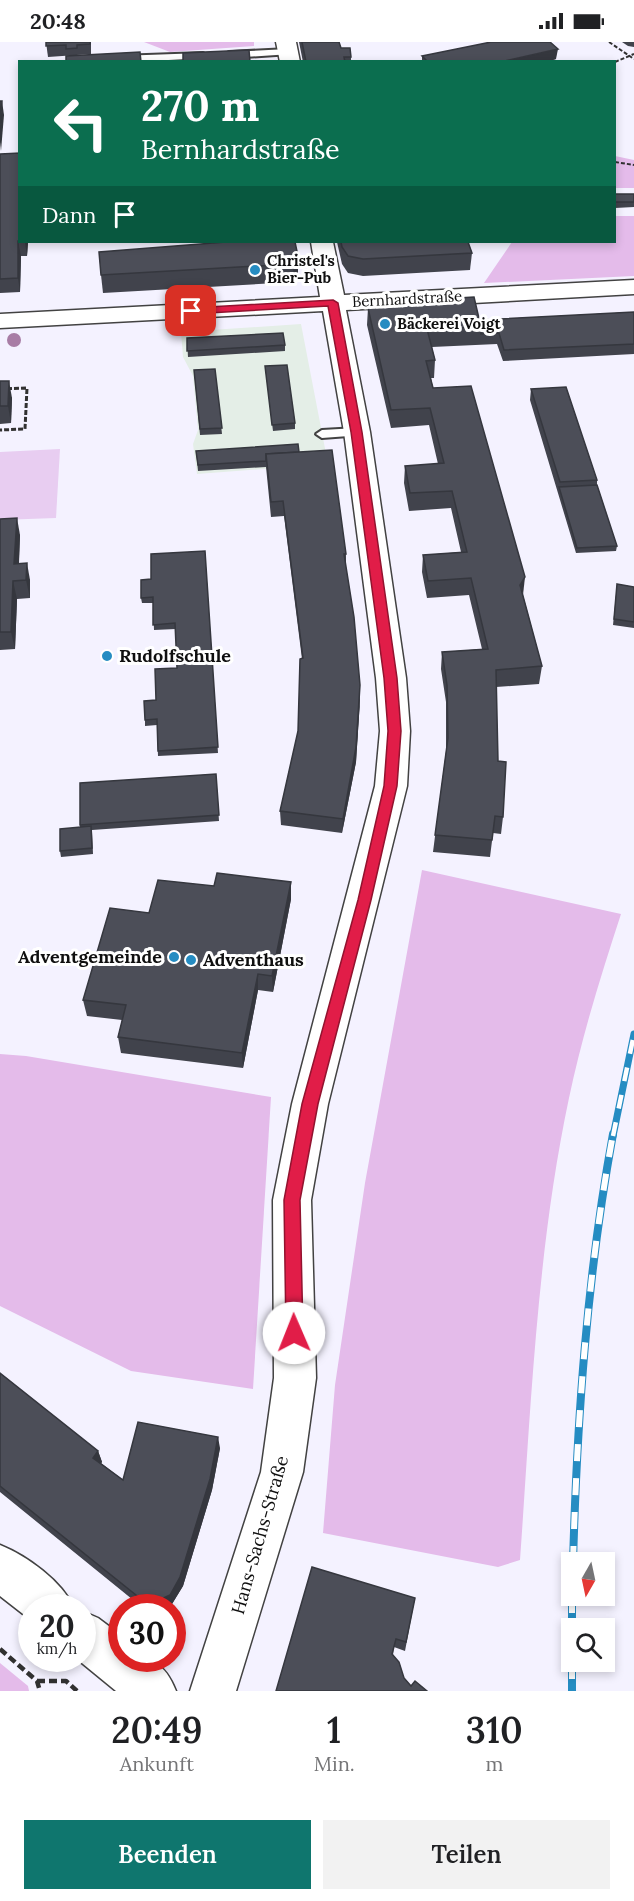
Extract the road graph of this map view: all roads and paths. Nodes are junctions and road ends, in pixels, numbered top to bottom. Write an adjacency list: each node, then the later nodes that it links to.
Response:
1 (609, 42): 6 (path)
2 (288, 52): 4 (lane)
3 (634, 54): 6 (path)
4 (222, 55)
5 (211, 56): 8 (lane)
6 (630, 56): 7 (path); 9 (path)
7 (634, 58)
8 (107, 60)
9 (616, 62)
10 (616, 162): 11 (path)
11 (634, 165)
12 (322, 243): 14 (street, Hans-Sachs-Straße)
13 (634, 287): 14 (street, Bernhardstraße)
14 (333, 303): 15 (street, Bernhardstraße); 18 (street, Hans-Sachs-Straße)
15 (0, 321)
16 (0, 389): 17 (path)
17 (0, 430)
18 (357, 432): 19 (lane); 28 (street, Hans-Sachs-Straße)
19 (322, 434)
20 (0, 1567): 21 (street)
21 (34, 1594)
22 (96, 1645): 27 (street)
23 (0, 1649): 24 (path)
24 (37, 1681): 25 (path); 26 (path)
25 (40, 1691)
26 (77, 1691)
27 (153, 1691)
28 (213, 1691)

